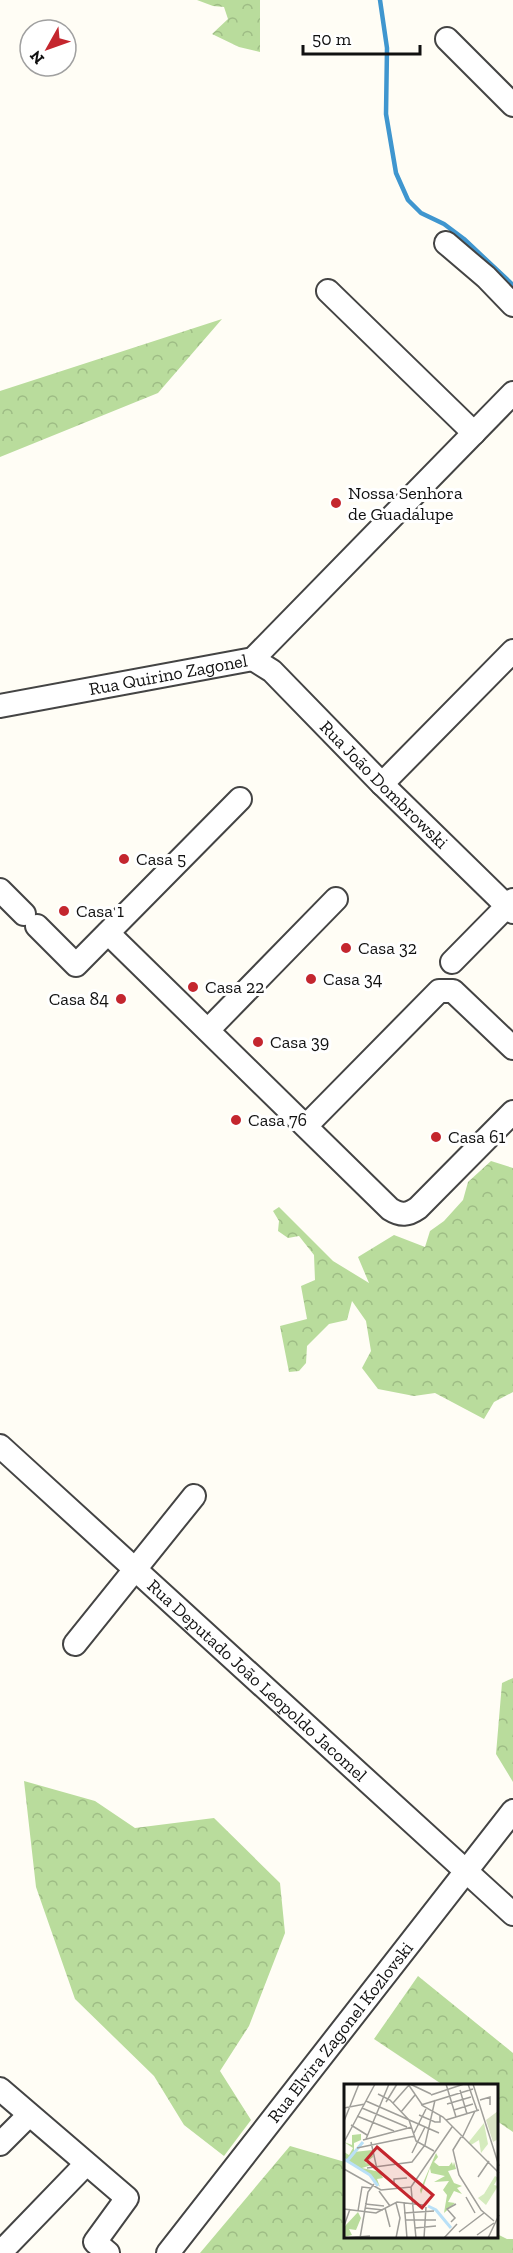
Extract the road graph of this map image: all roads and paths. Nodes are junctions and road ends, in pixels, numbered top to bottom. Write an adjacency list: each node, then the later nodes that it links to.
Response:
1 (447, 39): 2 (street)
2 (513, 105)
3 (446, 243): 5 (street)
4 (328, 291): 7 (street)
5 (513, 304)
6 (513, 393): 7 (street, Rua Quirino Zagonel)
7 (474, 433): 9 (street, Rua Quirino Zagonel)
8 (513, 651): 11 (street)
9 (253, 659): 10 (street, Rua Quirino Zagonel); 11 (street, Rua João Dombrowski)
10 (0, 706)
11 (382, 784): 15 (street, Rua João Dombrowski)
12 (240, 800): 16 (street)
13 (0, 890): 16 (street)
14 (336, 899): 18 (street)
15 (511, 906): 17 (street)
16 (108, 933): 18 (street)
17 (452, 962)
18 (208, 1030): 21 (street)
19 (513, 1048): 21 (street)
20 (513, 1112): 21 (street)
21 (306, 1126)
22 (0, 1446): 24 (street, Rua Deputado João Leopoldo Jacomel)
23 (194, 1496): 24 (street)
24 (135, 1570): 25 (street); 27 (street, Rua Deputado João Leopoldo Jacomel)
25 (75, 1644)
26 (513, 1811): 27 (street, Rua Elvira Zagonel Kozlovski)
27 (466, 1872): 28 (street, Rua Deputado João Leopoldo Jacomel); 35 (street, Rua Elvira Zagonel Kozlovski)
28 (513, 1914)
29 (0, 2089): 30 (street)
30 (29, 2115): 31 (street); 32 (street)
31 (0, 2144)
32 (86, 2164): 33 (street); 34 (street)
33 (0, 2253)
34 (108, 2253)
35 (168, 2253)

